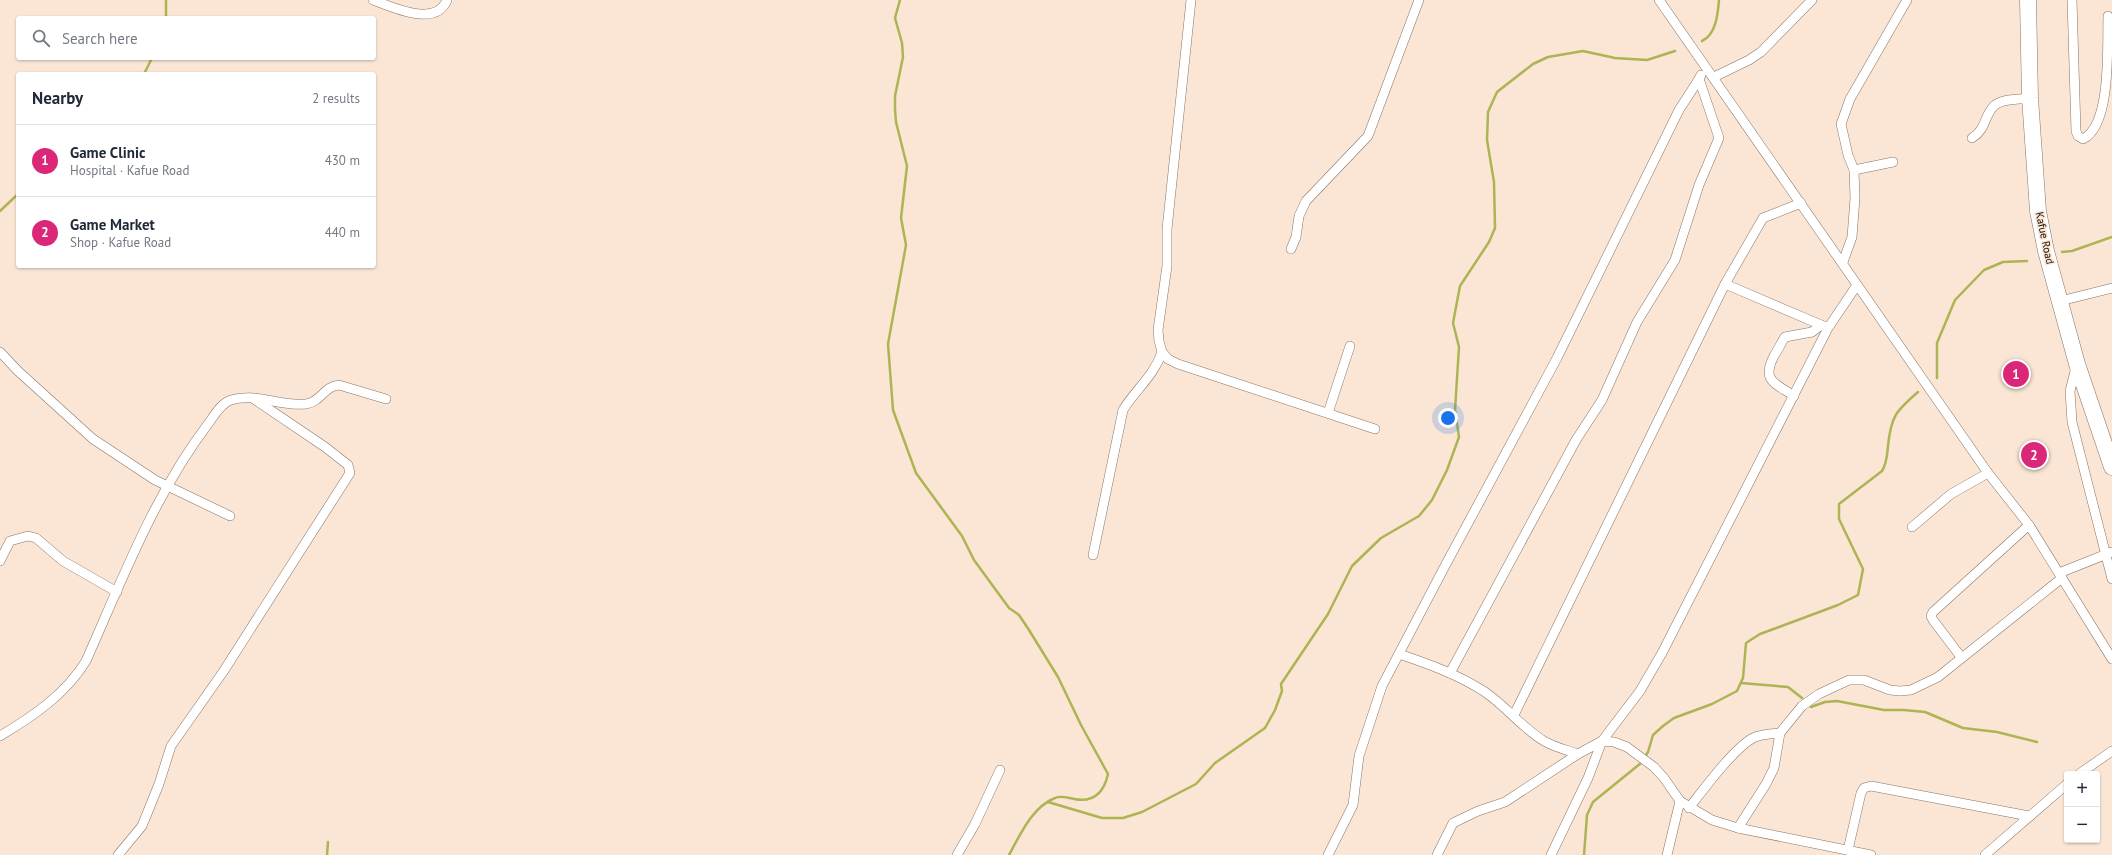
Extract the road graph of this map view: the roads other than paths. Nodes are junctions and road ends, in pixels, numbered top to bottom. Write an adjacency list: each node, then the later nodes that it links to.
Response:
1 (373, 0): 2 (street)
2 (447, 0)
3 (1191, 0): 28 (street)
4 (1419, 0): 19 (street)
5 (1659, 0): 11 (street)
6 (1812, 0): 12 (street)
7 (1907, 0): 17 (street)
8 (2028, 0): 14 (highway, Kafue Road)
9 (2072, 0): 10 (street)
10 (2108, 16)
11 (1707, 67): 12 (street); 13 (street)
12 (1714, 77): 18 (street)
13 (1699, 79): 47 (street); 50 (street)
14 (2030, 98): 15 (street); 24 (highway, Kafue Road)
15 (1972, 138)
16 (1893, 162): 17 (street)
17 (1854, 170): 20 (street)
18 (1801, 203): 20 (street); 21 (street)
19 (1291, 249)
20 (1843, 262): 22 (street)
21 (1724, 284): 25 (street); 51 (street)
22 (1857, 285): 25 (street); 36 (street)
23 (2112, 288): 24 (street)
24 (2060, 301): 29 (highway, Kafue Road)
25 (1824, 327): 30 (street); 30 (street)
26 (1350, 346): 33 (street)
27 (0, 352): 37 (street)
28 (1162, 352): 33 (street); 42 (street)
29 (2077, 364): 35 (highway, Kafue Road); 41 (street)
30 (1794, 396): 54 (street)
31 (252, 398): 32 (street); 37 (street); 65 (street)
32 (386, 399)
33 (1328, 413): 34 (street)
34 (1375, 429)
35 (2112, 467)
36 (1988, 473): 39 (street); 40 (street)
37 (167, 486): 38 (street); 46 (street)
38 (230, 516)
39 (2029, 525): 44 (street); 48 (street)
40 (1912, 527)
41 (2109, 553): 44 (street); 45 (street)
42 (1093, 555)
43 (0, 561): 46 (street)
44 (2060, 575): 48 (street); 49 (street)
45 (2112, 580)
46 (117, 592): 53 (street)
47 (1399, 654): 50 (street); 67 (street)
48 (1961, 657): 52 (street)
49 (2112, 659)
50 (1450, 673): 51 (street)
51 (1514, 715): 56 (street)
52 (1780, 733): 61 (street); 63 (street)
53 (0, 736)
54 (1602, 741): 56 (street); 60 (street); 69 (street)
55 (2112, 751): 58 (street)
56 (1578, 754): 68 (street)
57 (1000, 770): 66 (street)
58 (2083, 771)
59 (2064, 787): 62 (street)
60 (1680, 801): 61 (street); 70 (street)
61 (1689, 808): 63 (street)
62 (2029, 816): 64 (street); 72 (street)
63 (1738, 828): 64 (street)
64 (1848, 850): 71 (street)
65 (118, 855)
66 (957, 855)
67 (1328, 855)
68 (1437, 855)
69 (1550, 855)
70 (1667, 855)
71 (1871, 855)
72 (1985, 855)

